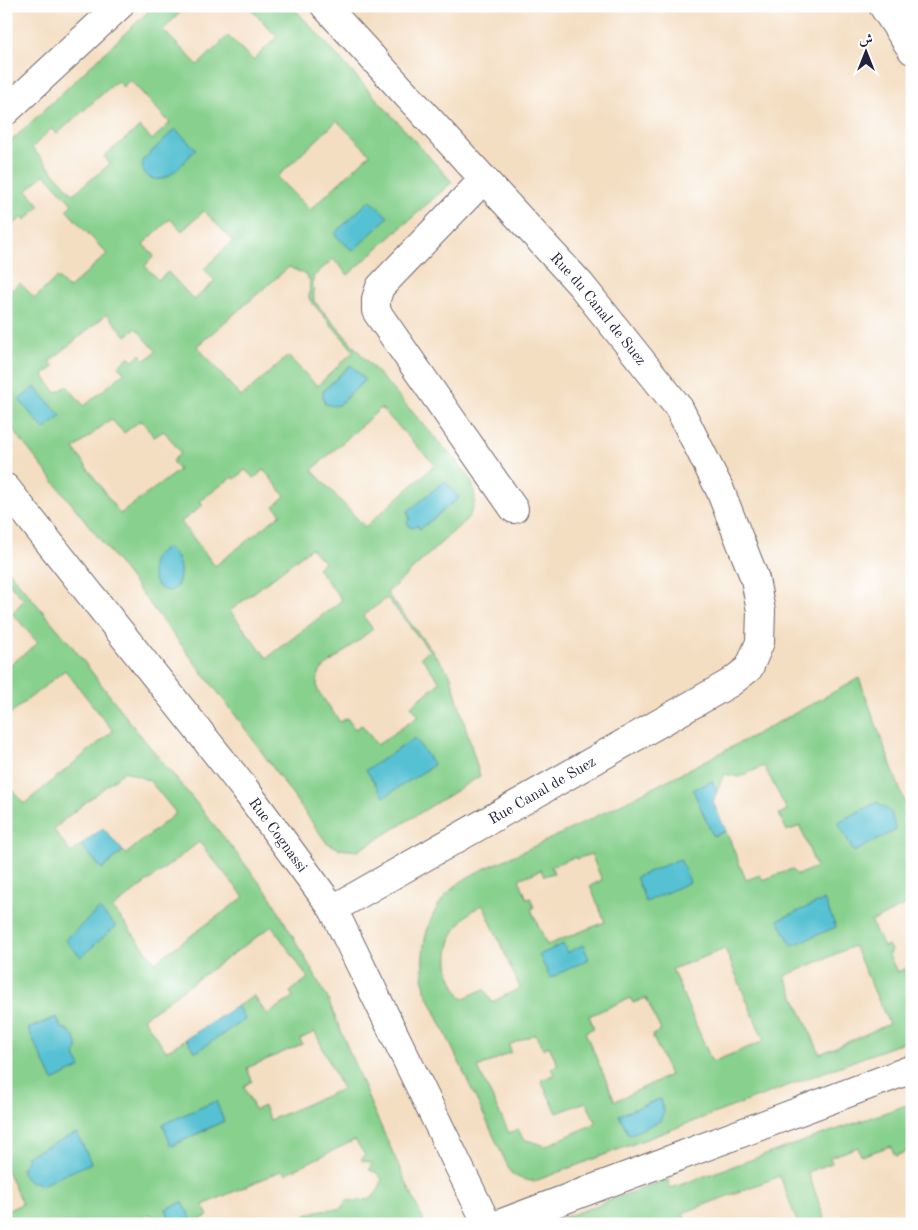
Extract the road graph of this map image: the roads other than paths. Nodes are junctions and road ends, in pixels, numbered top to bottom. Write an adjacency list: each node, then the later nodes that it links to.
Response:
1 (119, 6): 5 (street)
2 (325, 6): 6 (street, Rue du Canal de Suez)
3 (883, 6): 4 (street)
4 (912, 50)
5 (6, 111)
6 (484, 179): 8 (street); 9 (street, Rue du Canal de Suez)
7 (6, 488): 10 (street, Rue Cognassi)
8 (514, 509)
9 (749, 668): 10 (street, Rue Canal de Suez)
10 (333, 909): 12 (street, Rue Cognassi)
11 (912, 1069): 13 (street)
12 (487, 1224)
13 (499, 1224)

